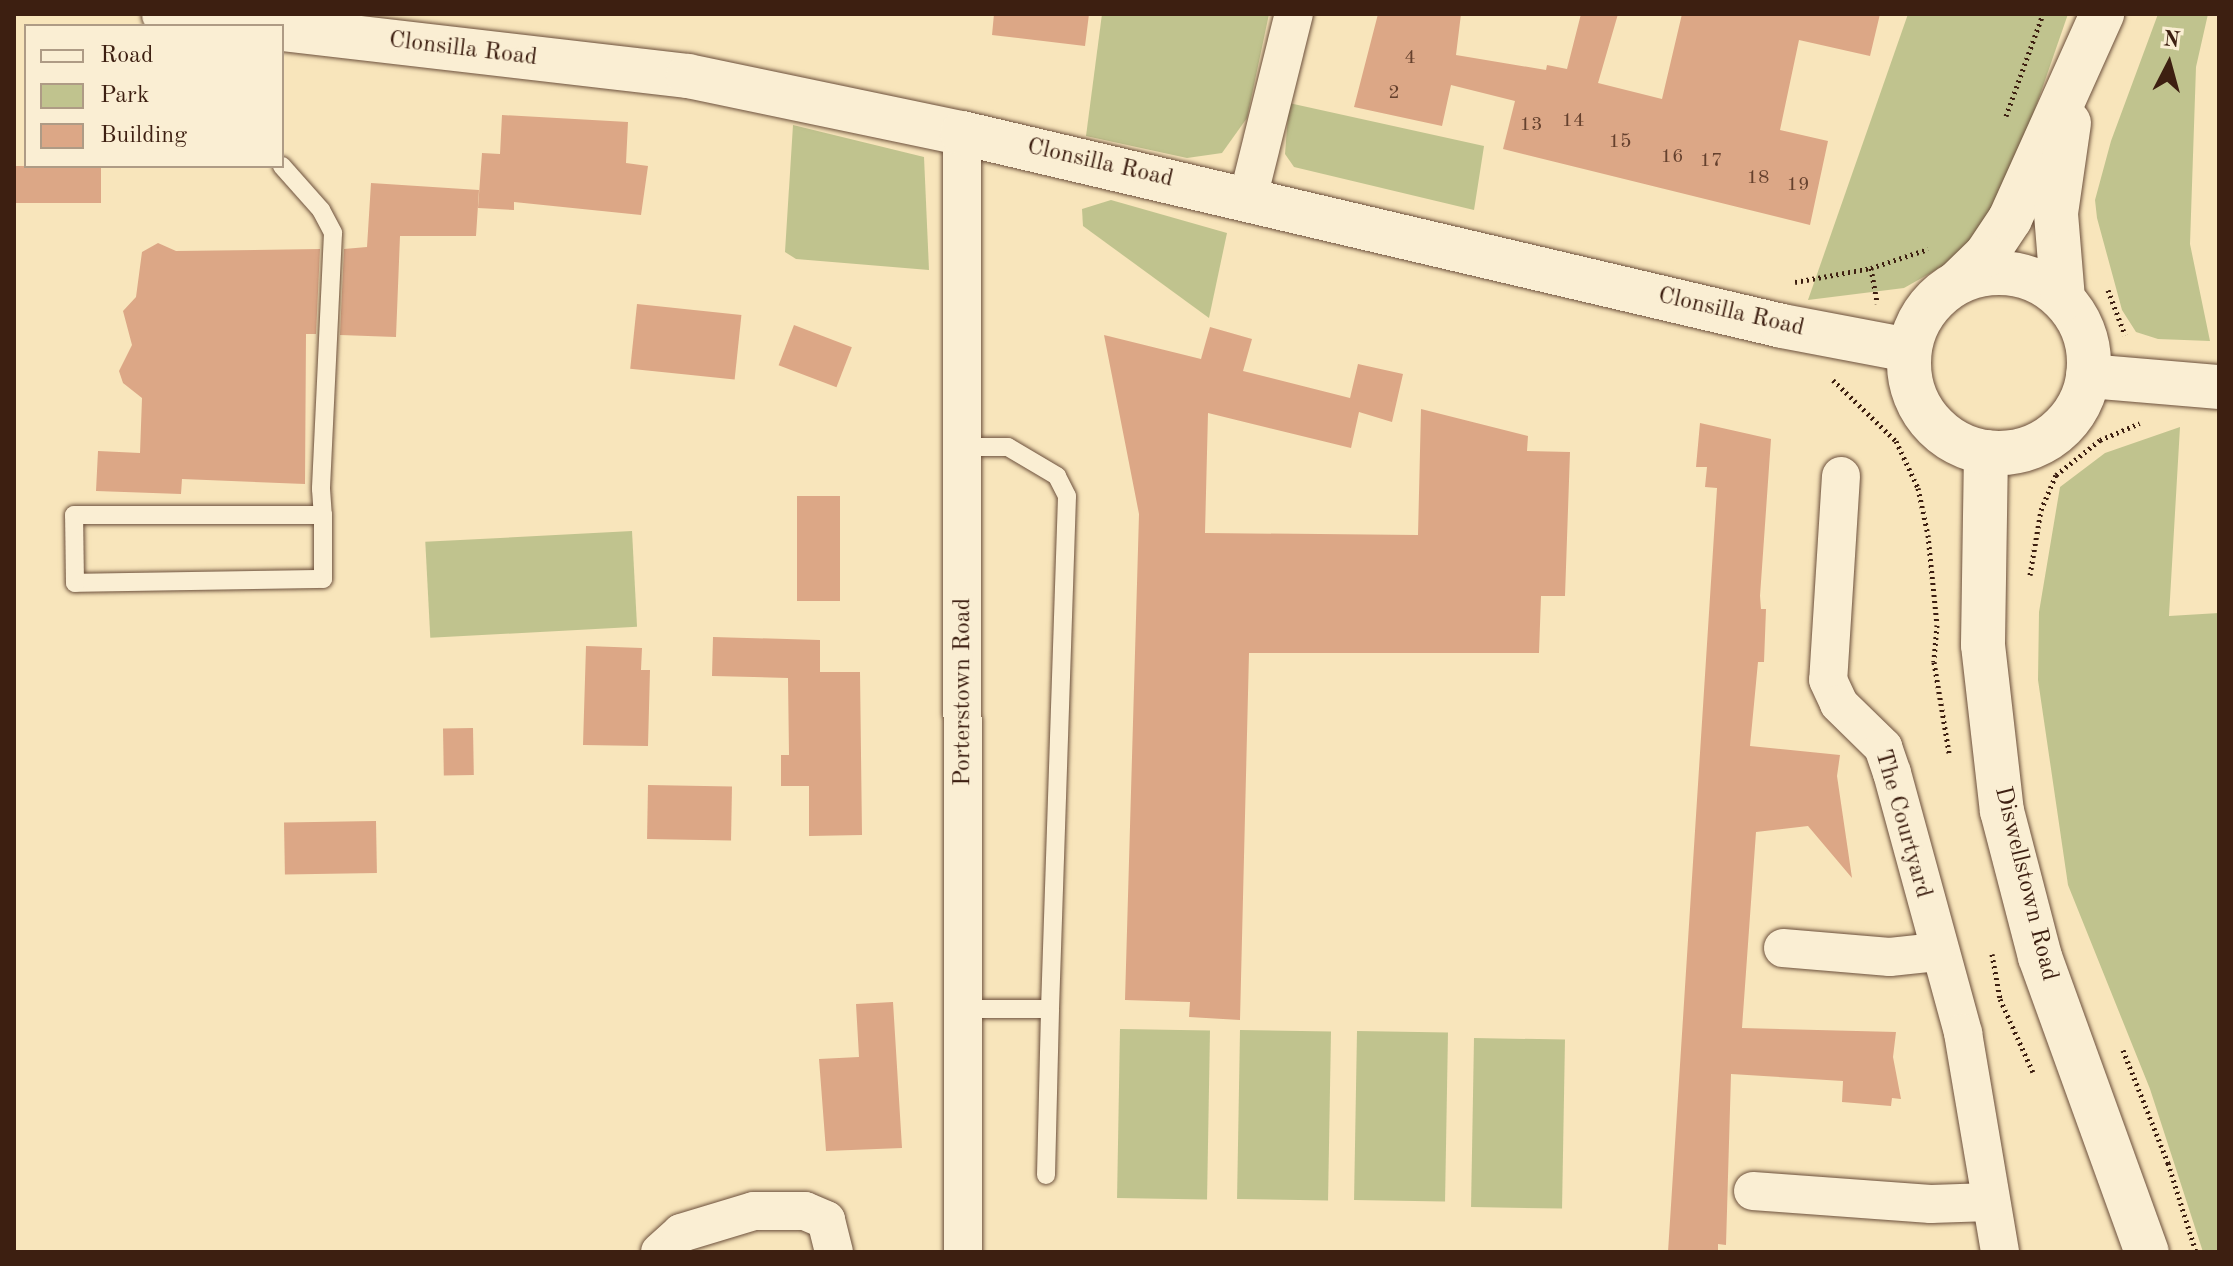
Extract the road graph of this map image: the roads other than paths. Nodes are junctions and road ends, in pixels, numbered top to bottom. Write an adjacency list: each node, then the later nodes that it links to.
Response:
1 (164, 14): 4 (main road)
2 (1294, 14): 9 (street)
3 (2102, 14): 6 (main road)
4 (217, 23)
5 (284, 29): 7 (main road, Clonsilla Road)
6 (2082, 65): 10 (main road); 11 (main road)
7 (962, 133): 9 (main road, Clonsilla Road); 15 (street, Porterstown Road)
8 (284, 168): 18 (lane)
9 (1248, 198): 12 (main road, Clonsilla Road)
10 (1958, 282): 11 (main road); 12 (main road)
11 (2063, 299): 13 (main road)
12 (1909, 350): 16 (main road)
13 (2088, 376): 14 (main road); 16 (main road)
14 (2219, 387)
15 (964, 447): 21 (street, Porterstown Road); 22 (lane)
16 (1986, 452): 30 (main road, Diswellstown Road)
17 (1841, 476): 20 (street, The Courtyard)
18 (323, 515): 18 (lane)
19 (1783, 948): 20 (street)
20 (1937, 952): 25 (street, The Courtyard)
21 (963, 1009): 22 (lane); 28 (street, Porterstown Road)
22 (1050, 1009): 23 (lane)
23 (1046, 1175)
24 (1753, 1191): 25 (street)
25 (1990, 1202): 29 (street, The Courtyard)
26 (660, 1252): 27 (street)
27 (834, 1252)
28 (963, 1252)
29 (2000, 1252)
30 (2147, 1252)

